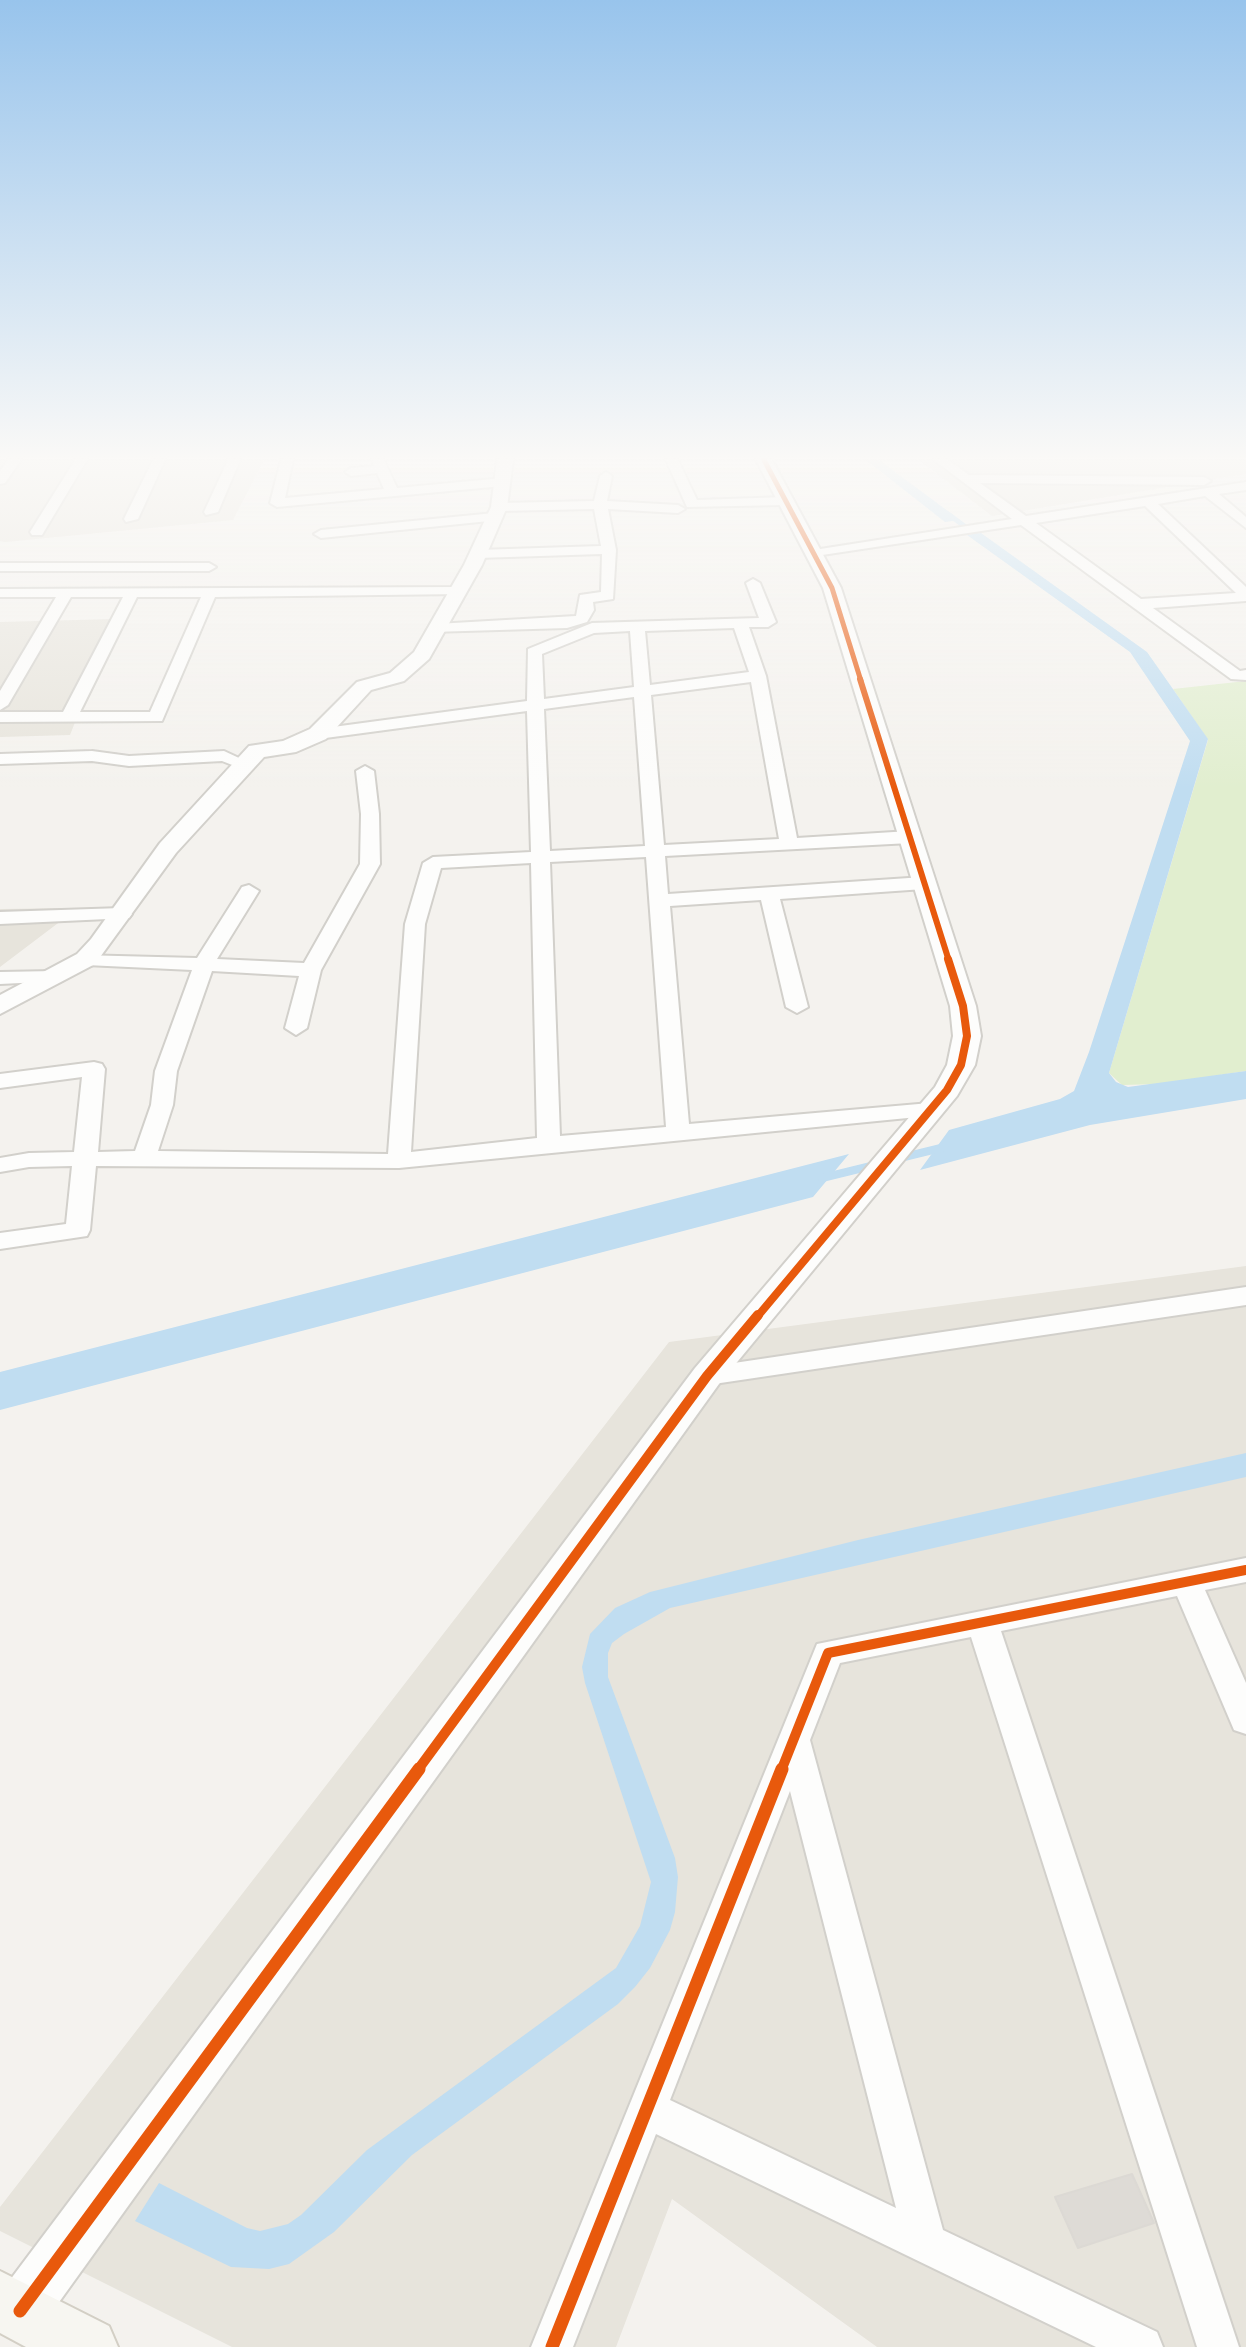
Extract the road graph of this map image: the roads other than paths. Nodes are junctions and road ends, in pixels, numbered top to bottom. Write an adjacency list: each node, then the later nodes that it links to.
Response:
1 (470, 570): 7 (street)
2 (609, 570): 16 (street)
3 (822, 570): 28 (street)
4 (1091, 570): 13 (street)
5 (1218, 570): 12 (street)
6 (753, 583): 14 (street)
7 (458, 591): 8 (street); 16 (street)
8 (210, 592): 11 (street); 23 (street)
9 (0, 593): 10 (street)
10 (66, 593): 11 (street); 20 (street)
11 (132, 593): 23 (street)
12 (1246, 596): 13 (street)
13 (1138, 604): 17 (street)
14 (740, 623): 15 (street); 18 (street)
15 (637, 627): 19 (street); 21 (street)
16 (436, 629): 24 (street)
17 (1246, 675)
18 (758, 676): 19 (street); 29 (street)
19 (642, 691): 21 (street); 30 (street)
20 (0, 705)
21 (534, 705): 24 (street); 31 (street)
22 (0, 717): 23 (street)
23 (69, 717)
24 (318, 734): 26 (street)
25 (0, 759): 26 (street)
26 (245, 765): 36 (street)
27 (365, 771): 40 (street)
28 (910, 837): 29 (street); 32 (street)
29 (789, 844): 30 (street)
30 (655, 853): 31 (street); 35 (street)
31 (538, 858): 49 (street); 51 (street)
32 (924, 883): 34 (street); 47 (street)
33 (249, 891): 39 (street)
34 (769, 893): 35 (street); 44 (street)
35 (659, 901): 48 (street)
36 (122, 914): 37 (street); 38 (street)
37 (0, 918)
38 (86, 959): 39 (street); 41 (street)
39 (205, 962): 40 (street); 50 (street)
40 (311, 970): 45 (street)
41 (55, 977): 42 (street); 43 (street)
42 (0, 978)
43 (0, 1006)
44 (797, 1007)
45 (296, 1028)
46 (0, 1081): 53 (street)
47 (930, 1110): 48 (street); 55 (street)
48 (678, 1133): 49 (street)
49 (549, 1144): 51 (street)
50 (144, 1158): 51 (street); 52 (street)
51 (399, 1161)
52 (0, 1165)
53 (0, 1241)
54 (1246, 1296): 55 (street)
55 (707, 1376): 63 (street)
56 (1246, 1570): 57 (street)
57 (1186, 1582): 58 (street); 59 (street)
58 (982, 1622): 60 (street); 67 (street)
59 (1246, 1720)
60 (793, 1739): 61 (street); 62 (street)
61 (646, 2109): 62 (street); 65 (street)
62 (926, 2244): 66 (street)
63 (10, 2306): 64 (main road)
64 (88, 2347)
65 (552, 2347)
66 (1142, 2347)
67 (1218, 2347)

